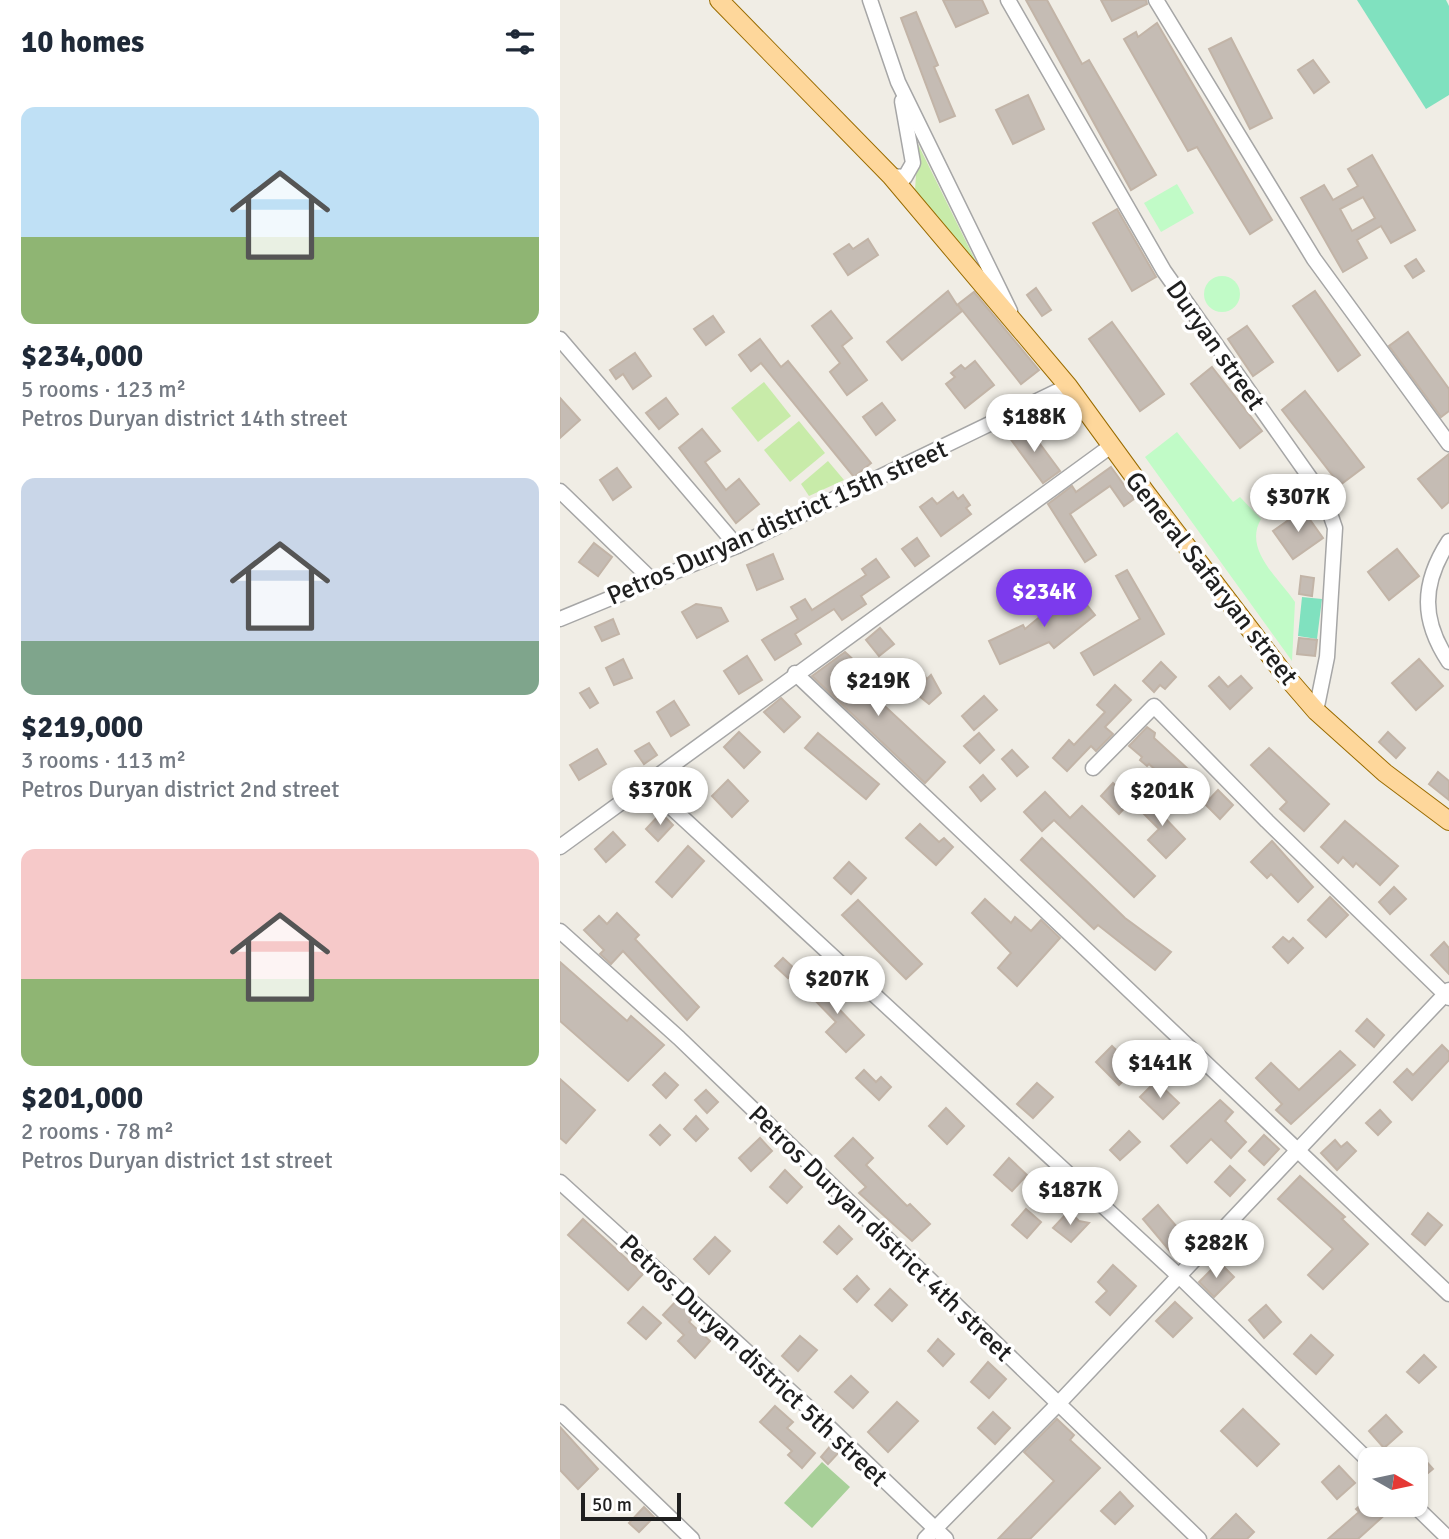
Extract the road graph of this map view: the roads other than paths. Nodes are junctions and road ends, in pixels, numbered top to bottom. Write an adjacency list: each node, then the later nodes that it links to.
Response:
1 (719, 0): 6 (main road)
2 (870, 0): 5 (street, General Safaryan street)
3 (1008, 0): 19 (street, Duryan street)
4 (1156, 0): 10 (street)
5 (898, 82): 6 (street); 7 (street, General Safaryan street)
6 (891, 176): 7 (main road)
7 (1018, 328): 9 (main road, General Safaryan street)
8 (560, 339): 14 (street)
9 (1068, 386): 11 (main road, General Safaryan street); 14 (street, Petros Duryan district 15th street)
10 (1449, 444)
11 (1111, 446): 18 (street); 19 (main road, General Safaryan street)
12 (560, 491): 15 (street)
13 (1449, 541): 17 (street)
14 (737, 546): 15 (street, Petros Duryan district 15th street)
15 (652, 580): 16 (street, Petros Duryan district 15th street)
16 (560, 619)
17 (1449, 662)
18 (795, 673): 21 (street); 26 (street)
19 (1317, 711): 22 (main road, General Safaryan street)
20 (1093, 768): 25 (street)
21 (646, 784): 23 (street); 28 (street)
22 (1449, 821)
23 (560, 847)
24 (560, 931): 30 (street, Petros Duryan district 4th street)
25 (1448, 994): 26 (street)
26 (1300, 1150): 28 (street); 29 (street)
27 (560, 1182): 34 (street, Petros Duryan district 5th street)
28 (1180, 1276): 30 (street); 32 (street)
29 (1449, 1294)
30 (1058, 1404): 34 (street); 36 (street, Petros Duryan district 4th street)
31 (560, 1412): 35 (street)
32 (1358, 1450)
33 (1426, 1517): 37 (street)
34 (935, 1535)
35 (692, 1539)
36 (1199, 1539)
37 (1449, 1539)

